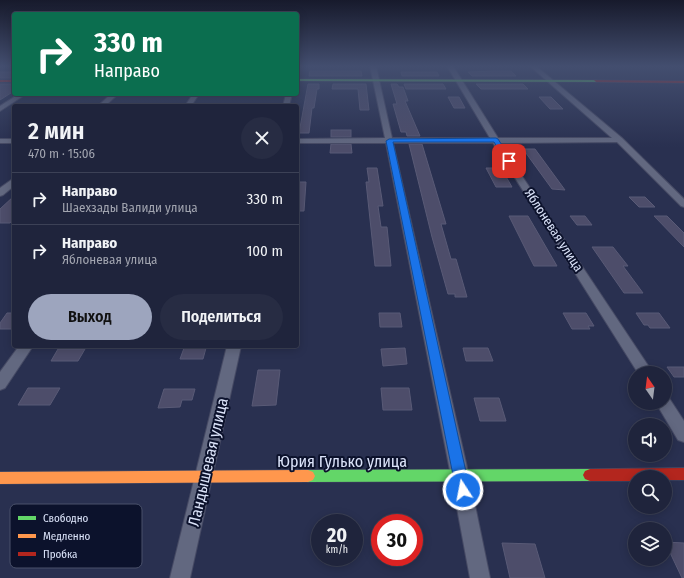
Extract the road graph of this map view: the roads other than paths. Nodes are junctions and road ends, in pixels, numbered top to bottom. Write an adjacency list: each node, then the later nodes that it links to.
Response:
1 (379, 93): 13 (street)
2 (467, 93): 8 (street, Яблоневая улица)
3 (565, 93): 9 (street)
4 (20, 96): 7 (street)
5 (113, 96): 6 (street)
6 (103, 104)
7 (0, 109)
8 (496, 140): 9 (street); 13 (street); 19 (street, Яблоневая улица)
9 (619, 140): 16 (street)
10 (0, 141): 11 (street)
11 (12, 141)
12 (299, 141): 13 (street)
13 (389, 141): 24 (street)
14 (12, 183): 15 (street)
15 (0, 193)
16 (684, 204)
17 (25, 348): 20 (street)
18 (234, 348): 25 (street, Ландышевая улица)
19 (641, 366)
20 (0, 384)
21 (668, 410): 22 (street)
22 (684, 435)
23 (684, 474): 24 (street, Юрия Гулько улица)
24 (460, 476): 25 (street, Юрия Гулько улица); 28 (street)
25 (205, 477): 26 (street, Юрия Гулько улица); 27 (street, Ландышевая улица)
26 (0, 478)
27 (180, 578)
28 (480, 578)

